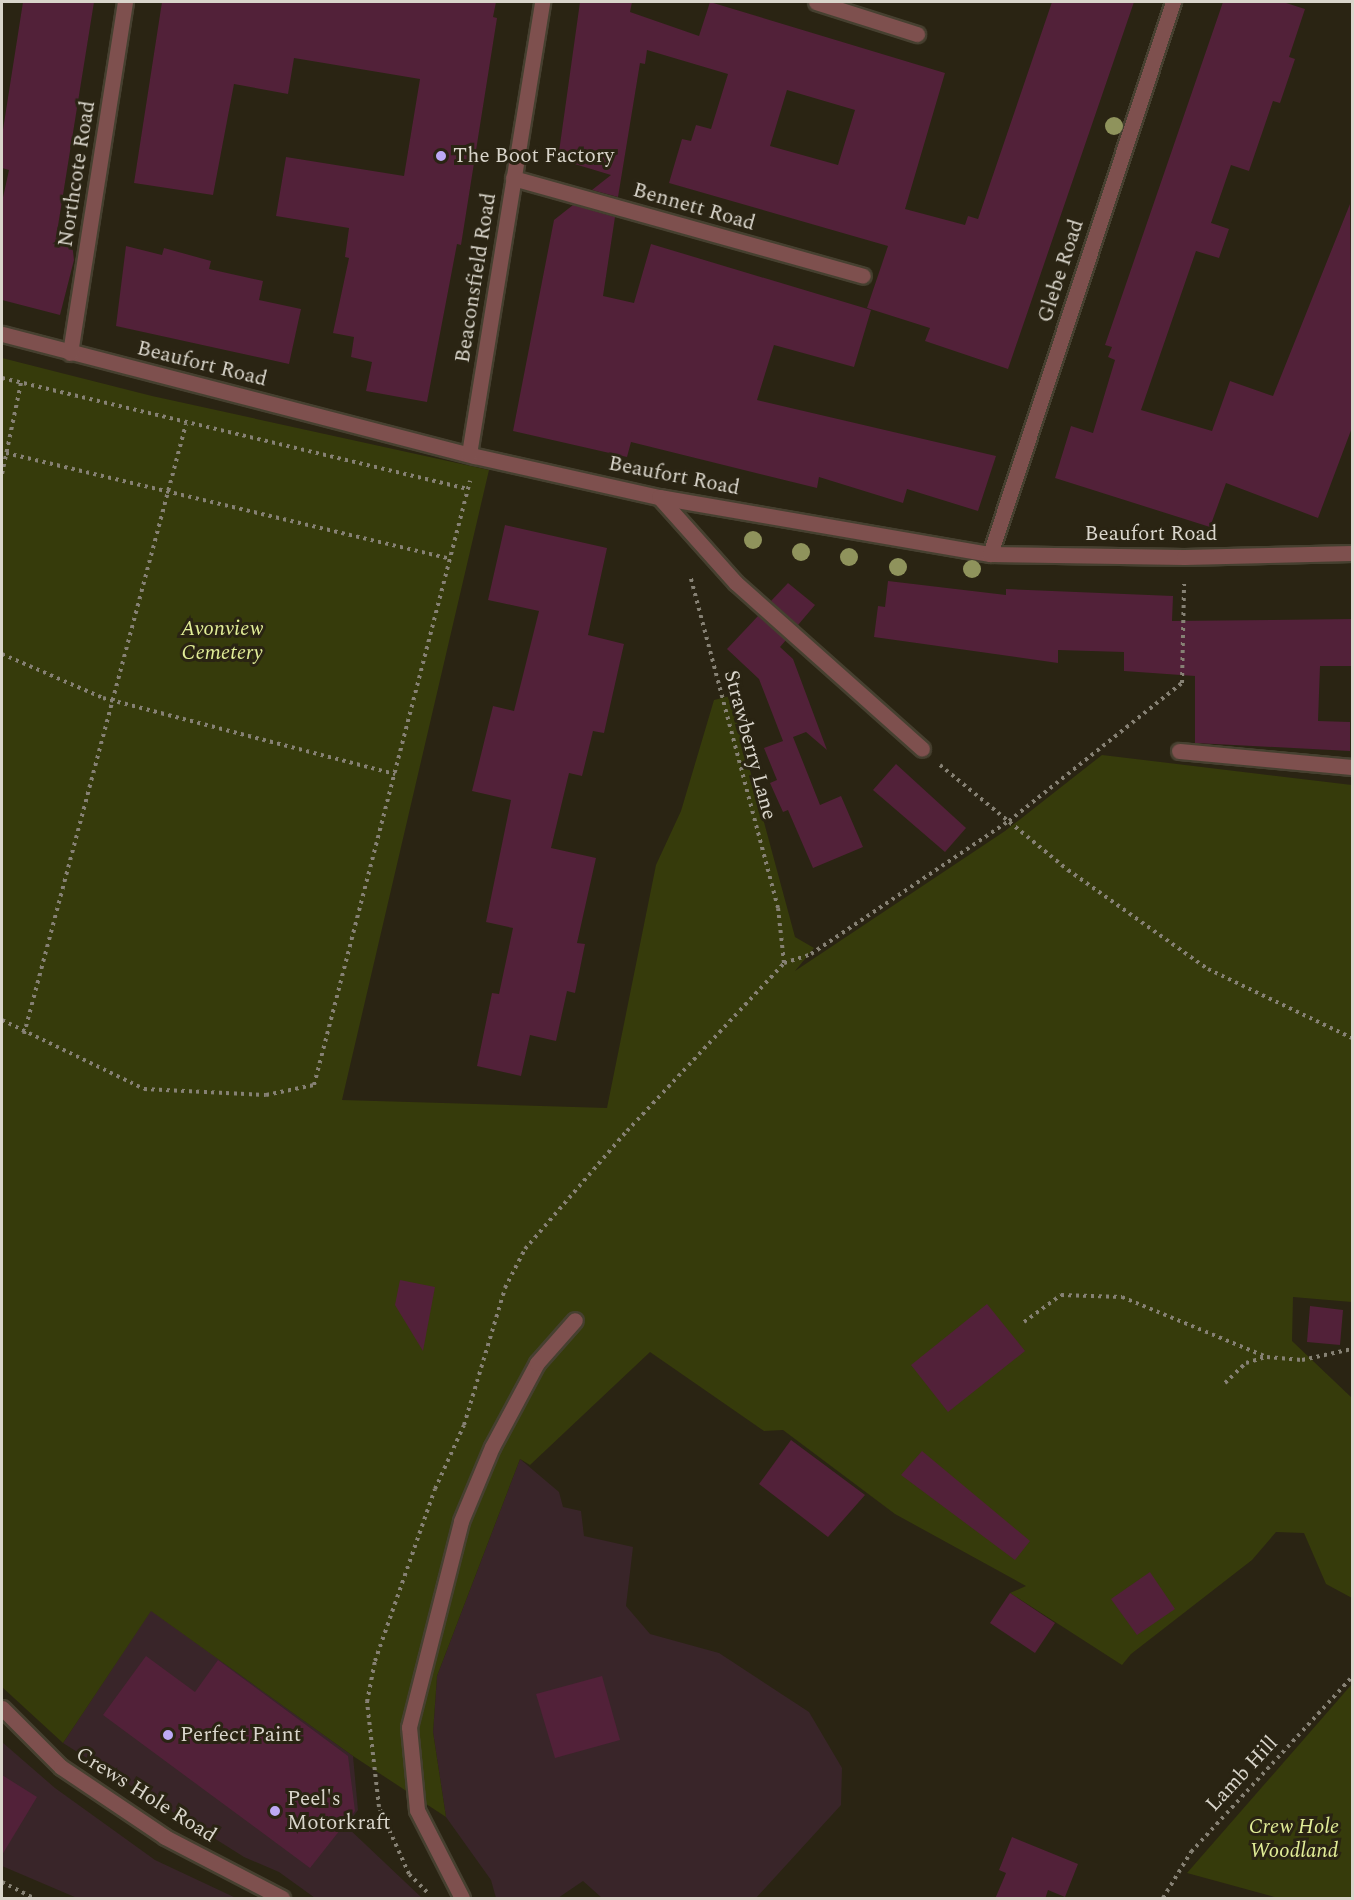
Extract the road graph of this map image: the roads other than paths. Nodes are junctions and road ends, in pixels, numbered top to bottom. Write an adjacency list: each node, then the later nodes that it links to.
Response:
1 (125, 2): 9 (street, Northcote Road)
2 (542, 2): 6 (street, Beaconsfield Road)
3 (816, 2): 5 (street)
4 (1173, 2): 13 (street, Glebe Road)
5 (917, 34)
6 (513, 178): 7 (street, Bennett Road); 10 (street, Beaconsfield Road)
7 (863, 276)
8 (2, 334): 9 (street, Beaufort Road)
9 (70, 353): 10 (street, Beaufort Road)
10 (472, 455): 11 (street, Beaufort Road)
11 (659, 497): 13 (street, Beaufort Road); 14 (street)
12 (1353, 553): 13 (street, Beaufort Road)
13 (990, 554)
14 (922, 750)
15 (1179, 751): 16 (street)
16 (1353, 767)
17 (575, 1320): 20 (street)
18 (2, 1708): 19 (street, Crews Hole Road)
19 (282, 1899)
20 (462, 1899)

